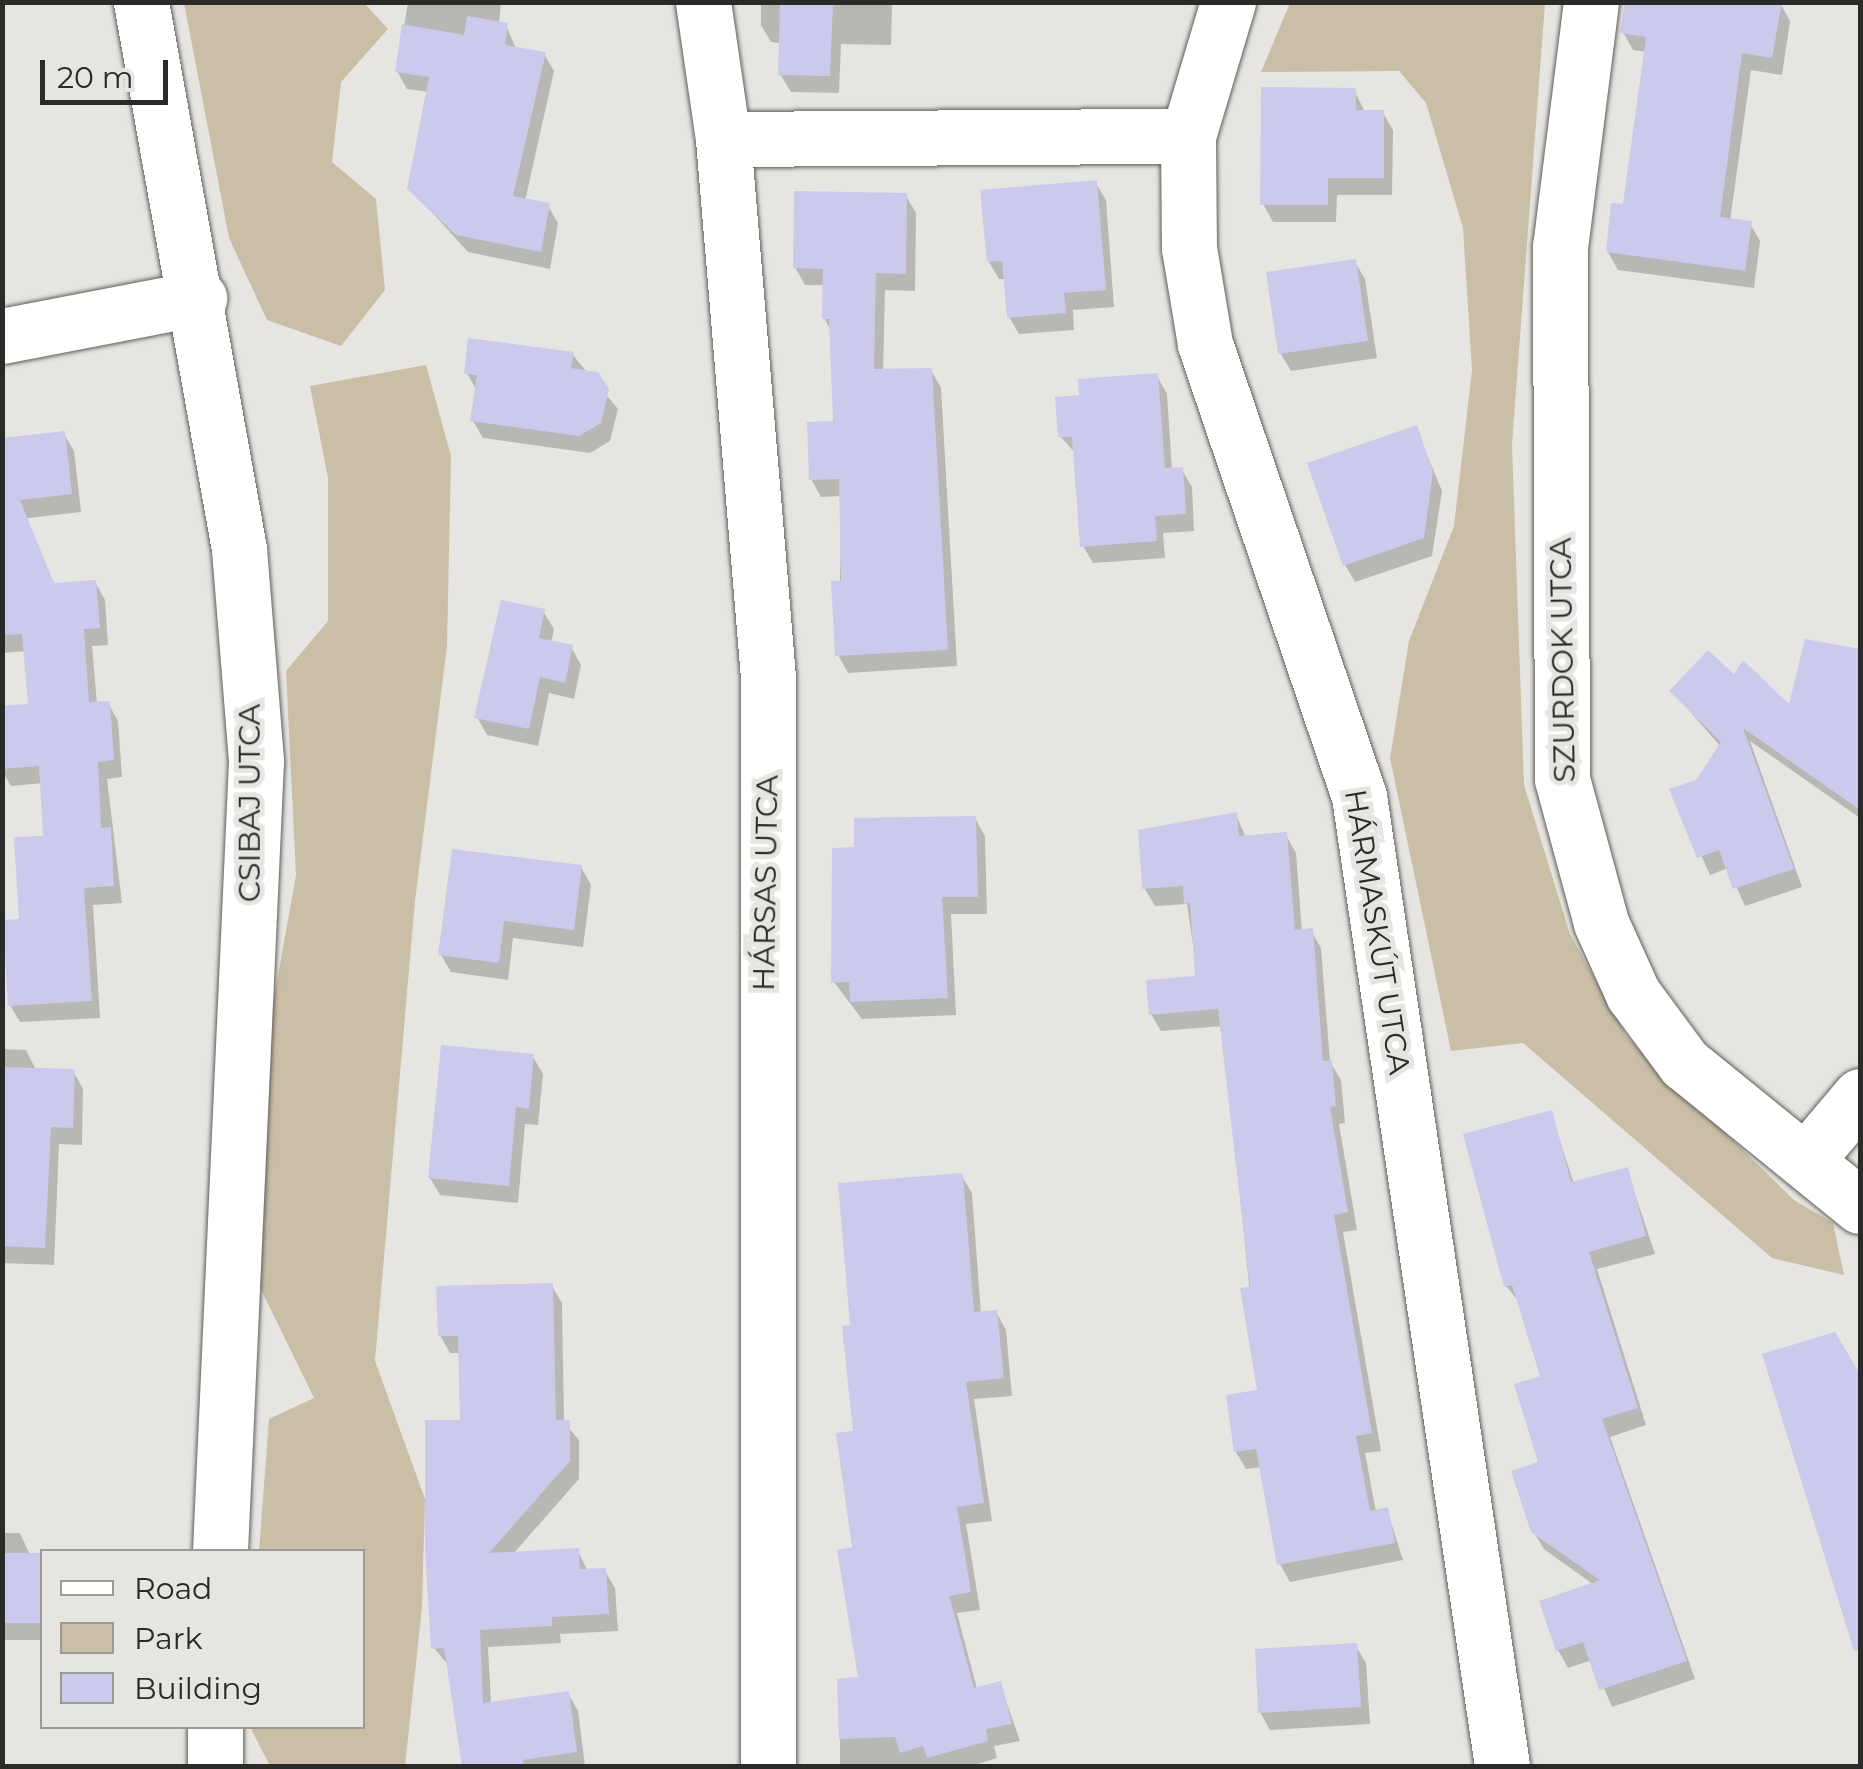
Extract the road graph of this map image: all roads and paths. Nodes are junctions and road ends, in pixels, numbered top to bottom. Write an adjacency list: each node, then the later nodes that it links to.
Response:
1 (141, 2): 7 (street, CSIBAJ UTCA)
2 (703, 2): 6 (street, HÁRSAS UTCA)
3 (1228, 2): 5 (street, HÁRMASKÚT UTCA)
4 (1590, 2): 10 (street, SZURDOK UTCA)
5 (1188, 136): 6 (street); 16 (street, HÁRMASKÚT UTCA)
6 (724, 140): 15 (street, HÁRSAS UTCA)
7 (199, 298): 8 (street); 12 (street, CSIBAJ UTCA)
8 (2, 336)
9 (1860, 1096): 10 (street)
10 (1806, 1160): 11 (street, SZURDOK UTCA)
11 (1860, 1206)
12 (220, 1549)
13 (215, 1729): 14 (street)
14 (215, 1766)
15 (768, 1766)
16 (1502, 1766)

